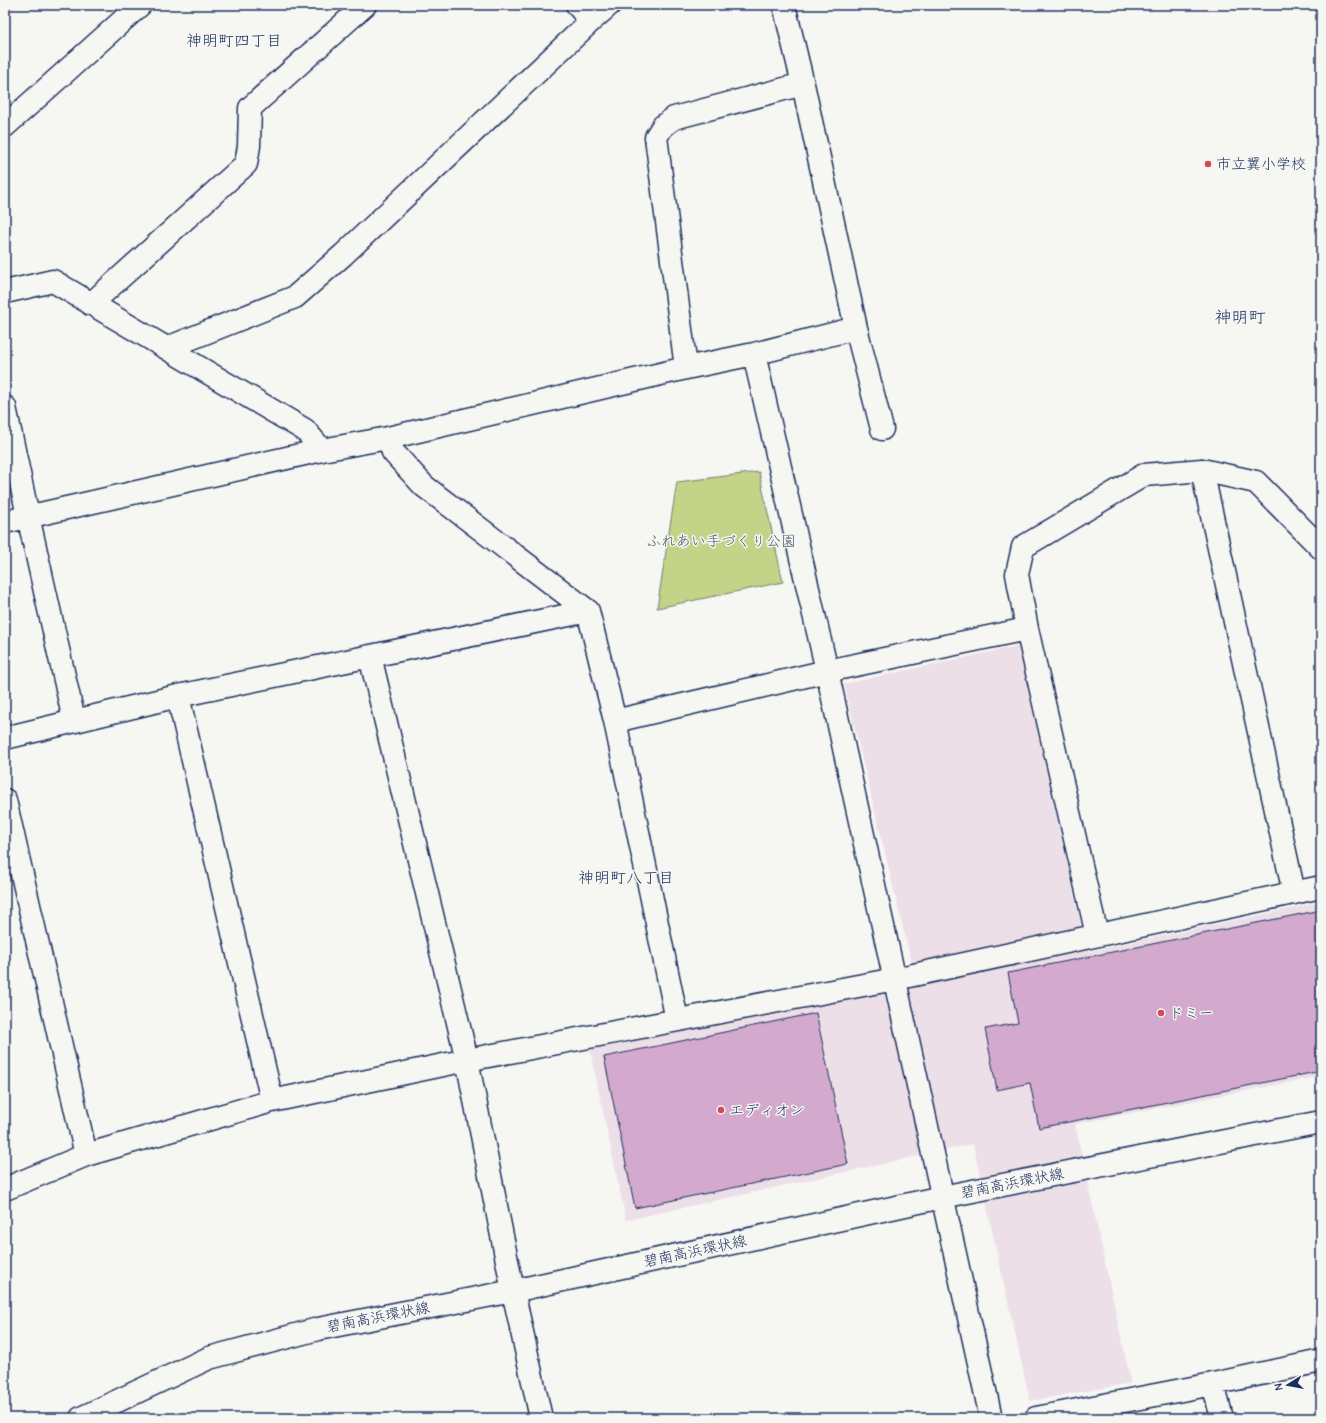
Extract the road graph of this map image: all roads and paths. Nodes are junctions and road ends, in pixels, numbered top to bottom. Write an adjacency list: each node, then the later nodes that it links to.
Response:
1 (140, 5): 7 (street)
2 (365, 5): 9 (street)
3 (609, 5): 5 (street)
4 (784, 5): 6 (street)
5 (584, 13): 11 (street)
6 (803, 84): 10 (street); 13 (street)
7 (5, 126)
8 (5, 292): 9 (street)
9 (91, 304): 11 (street)
10 (856, 328): 12 (street); 15 (street)
11 (167, 348): 17 (street)
12 (754, 354): 13 (street); 25 (street)
13 (686, 368): 16 (street)
14 (5, 407): 19 (street)
15 (882, 429)
16 (388, 438): 17 (street); 22 (street)
17 (322, 450): 19 (street)
18 (1202, 470): 21 (street); 23 (street); 32 (street)
19 (28, 516): 20 (street); 27 (street)
20 (5, 522)
21 (1321, 548)
22 (588, 611): 24 (street); 28 (street)
23 (1027, 629): 25 (street); 33 (street)
24 (370, 656): 26 (street); 36 (street)
25 (827, 671): 28 (street); 34 (street)
26 (178, 696): 27 (street); 37 (street)
27 (74, 720): 29 (street)
28 (615, 721): 35 (street)
29 (5, 738)
30 (5, 800): 39 (street)
31 (1321, 887): 32 (street)
32 (1294, 893): 33 (street)
33 (1097, 935): 34 (street)
34 (895, 979): 35 (street); 41 (street)
35 (677, 1020): 36 (street)
36 (467, 1060): 37 (street); 42 (street)
37 (272, 1101): 39 (street)
38 (1321, 1122): 41 (street, 碧南高浜環状線)
39 (86, 1155): 40 (street)
40 (5, 1189)
41 (942, 1197): 42 (street, 碧南高浜環状線); 47 (street)
42 (513, 1291): 45 (street, 碧南高浜環状線); 46 (street)
43 (1321, 1361): 44 (street)
44 (1213, 1384): 48 (street); 49 (street)
45 (81, 1418)
46 (541, 1418)
47 (990, 1418)
48 (1036, 1418)
49 (1222, 1418)

